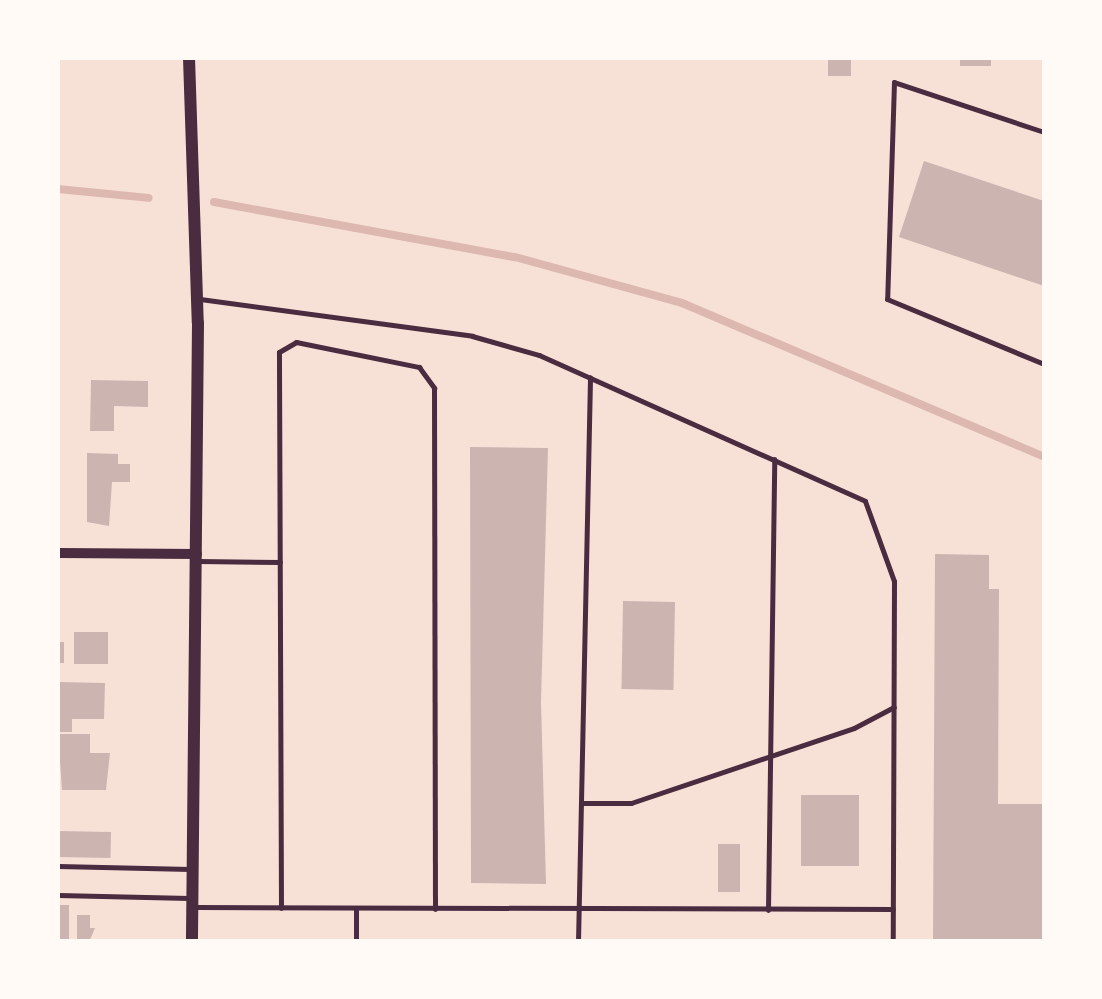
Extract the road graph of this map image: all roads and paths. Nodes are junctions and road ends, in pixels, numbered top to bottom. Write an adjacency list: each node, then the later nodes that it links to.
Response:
1 (189, 58): 3 (street)
2 (1044, 132): 4 (lane)
3 (197, 300): 5 (lane); 8 (street)
4 (1044, 364)
5 (590, 377): 6 (lane); 12 (lane)
6 (774, 459): 10 (lane); 11 (lane)
7 (58, 554): 8 (street)
8 (198, 558): 9 (lane); 14 (street)
9 (280, 562): 17 (lane); 19 (lane)
10 (894, 707): 11 (lane); 22 (lane)
11 (770, 757): 12 (lane); 21 (lane)
12 (584, 803): 20 (lane)
13 (58, 866): 14 (lane)
14 (192, 869): 16 (street)
15 (58, 895): 16 (lane)
16 (192, 902): 17 (lane); 23 (street)
17 (281, 908): 18 (lane)
18 (356, 908): 19 (lane); 24 (lane)
19 (436, 909): 20 (lane)
20 (578, 910): 21 (lane); 25 (lane)
21 (768, 910): 22 (lane)
22 (893, 910): 26 (lane)
23 (192, 942)
24 (356, 942)
25 (578, 942)
26 (892, 942)

